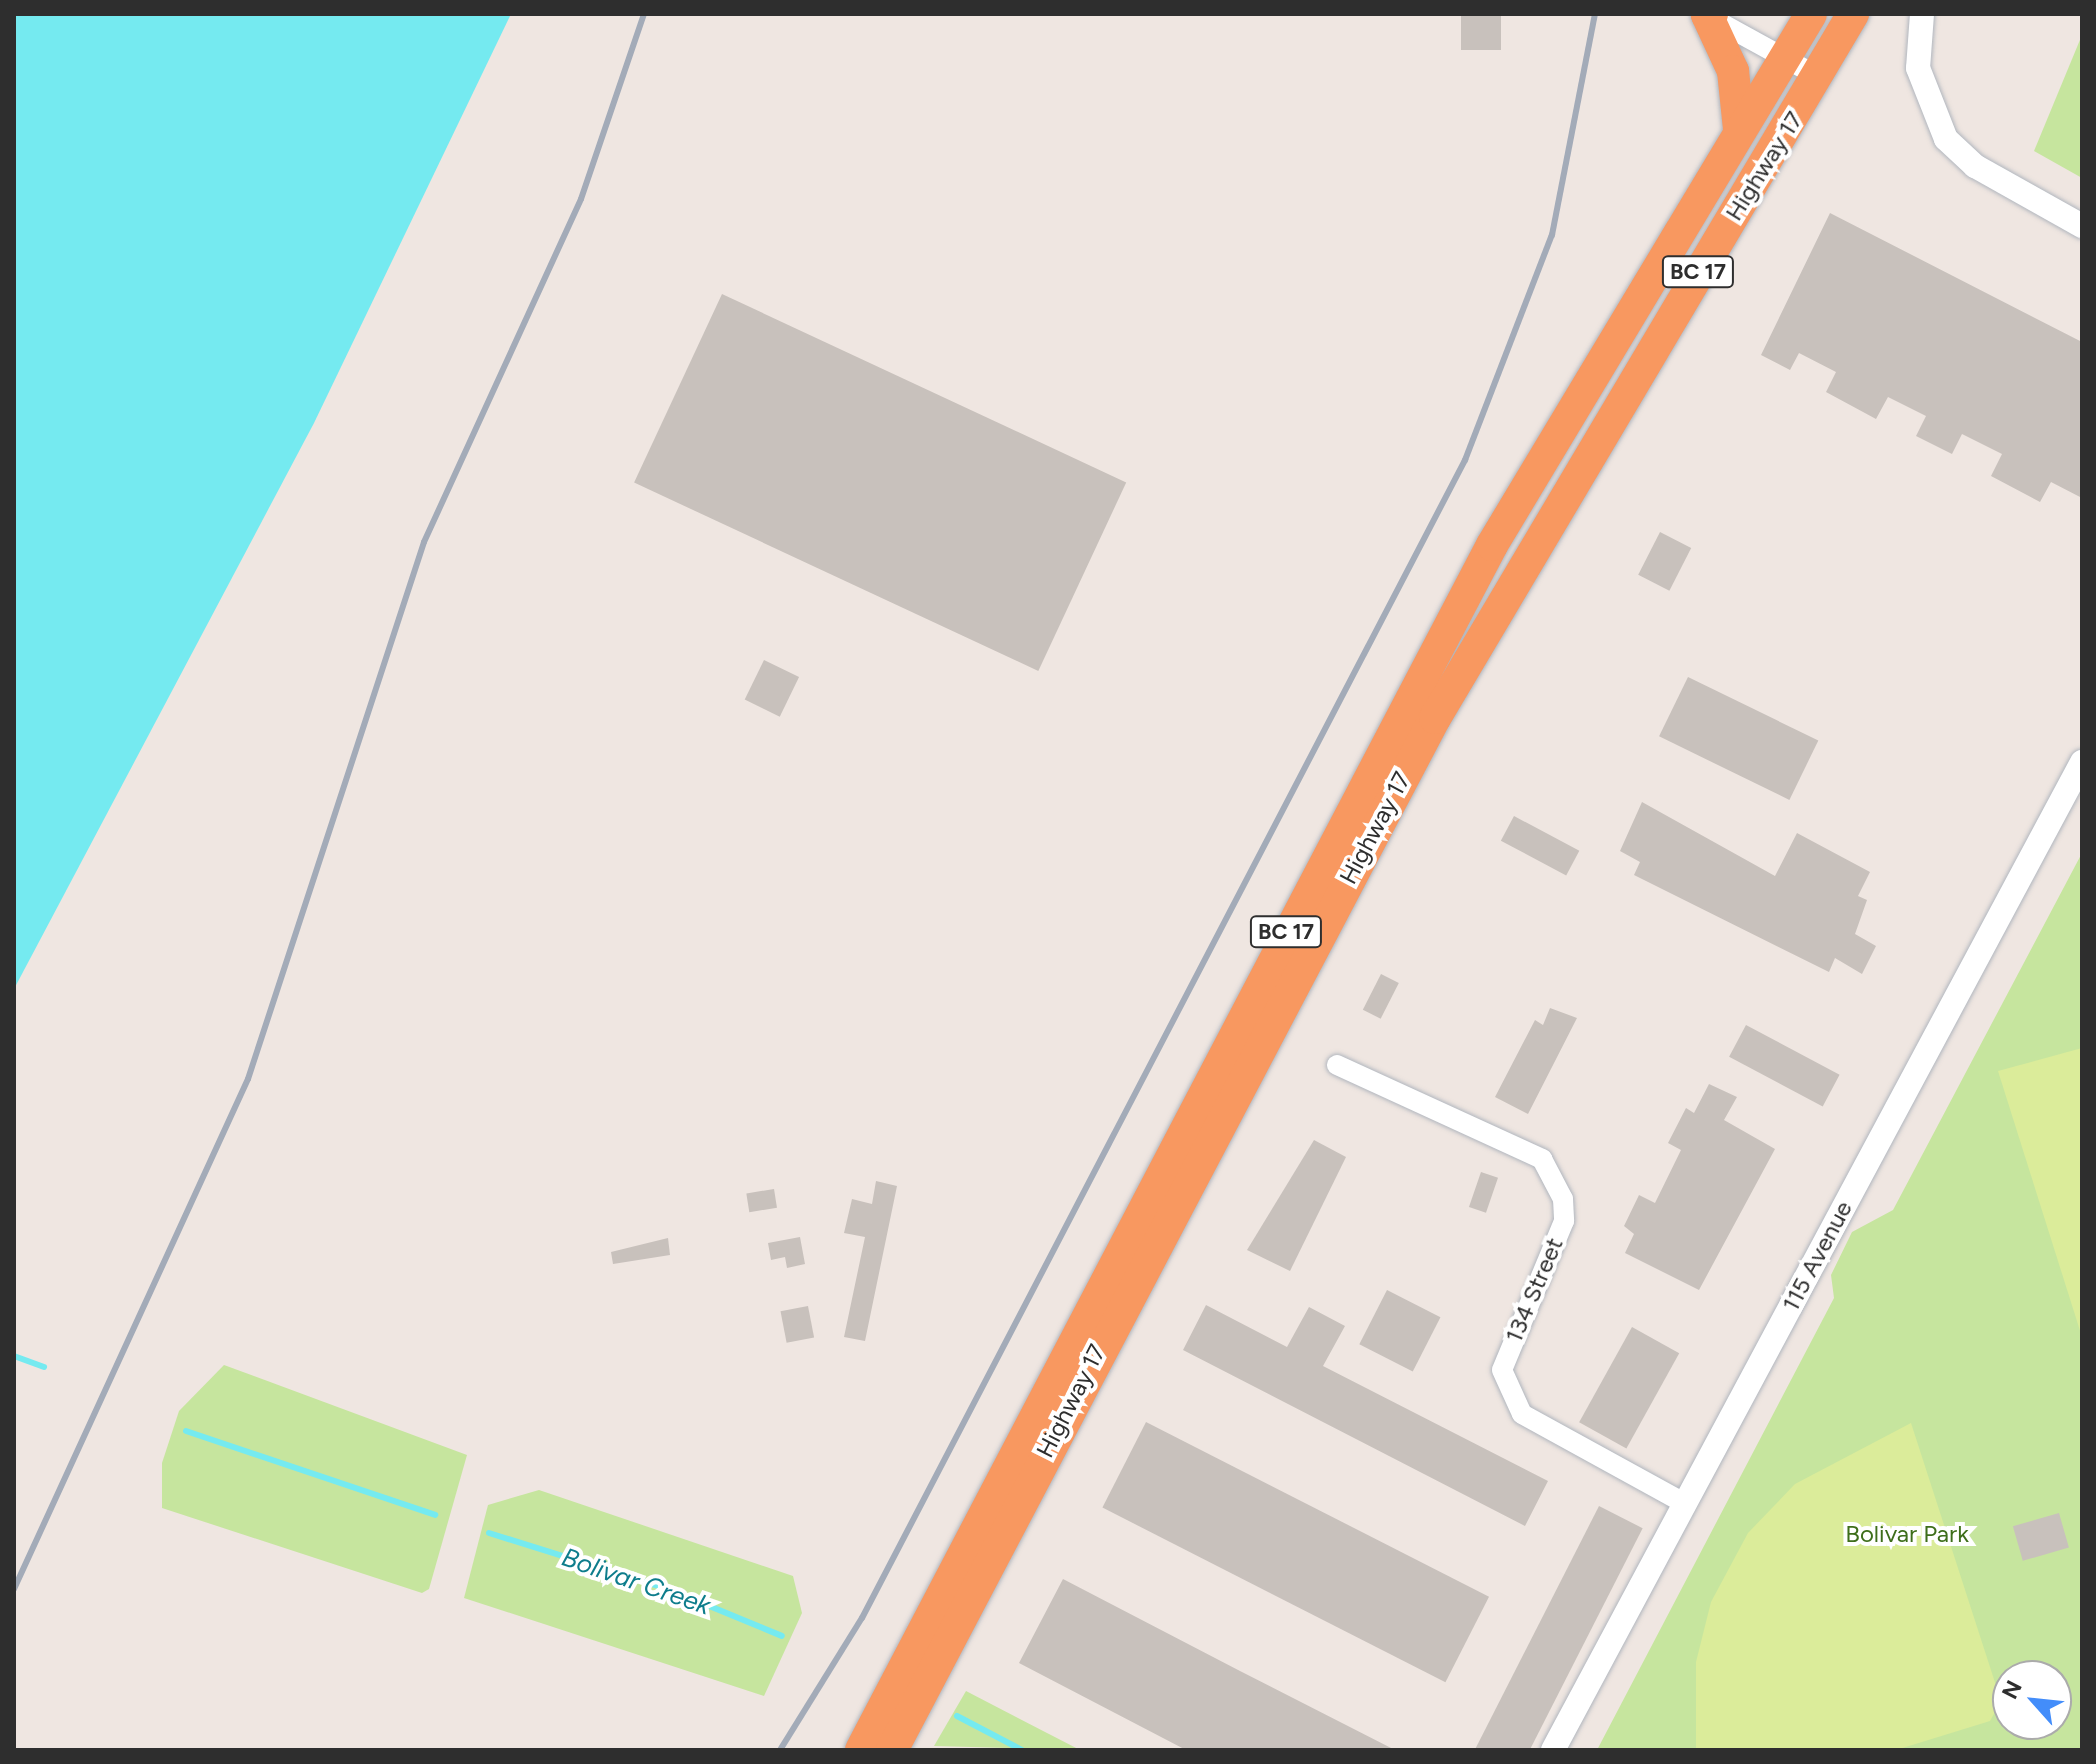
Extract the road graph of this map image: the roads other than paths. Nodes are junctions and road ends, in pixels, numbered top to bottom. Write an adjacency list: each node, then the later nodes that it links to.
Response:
1 (1708, 14): 5 (street); 7 (highway)
2 (1811, 14): 5 (highway, Highway 17 / BC 17)
3 (1853, 14): 6 (highway, Highway 17 / BC 17)
4 (1922, 14): 8 (street)
5 (1784, 58): 6 (street); 7 (highway, Highway 17 / BC 17)
6 (1819, 77): 13 (highway, Highway 17 / BC 17)
7 (1739, 129): 12 (highway, Highway 17 / BC 17)
8 (2082, 226)
9 (2082, 762): 11 (street, 115 Avenue)
10 (1337, 1065): 11 (street, 134 Street)
11 (1684, 1503): 14 (street, 115 Avenue)
12 (861, 1750)
13 (892, 1750)
14 (1553, 1750)

